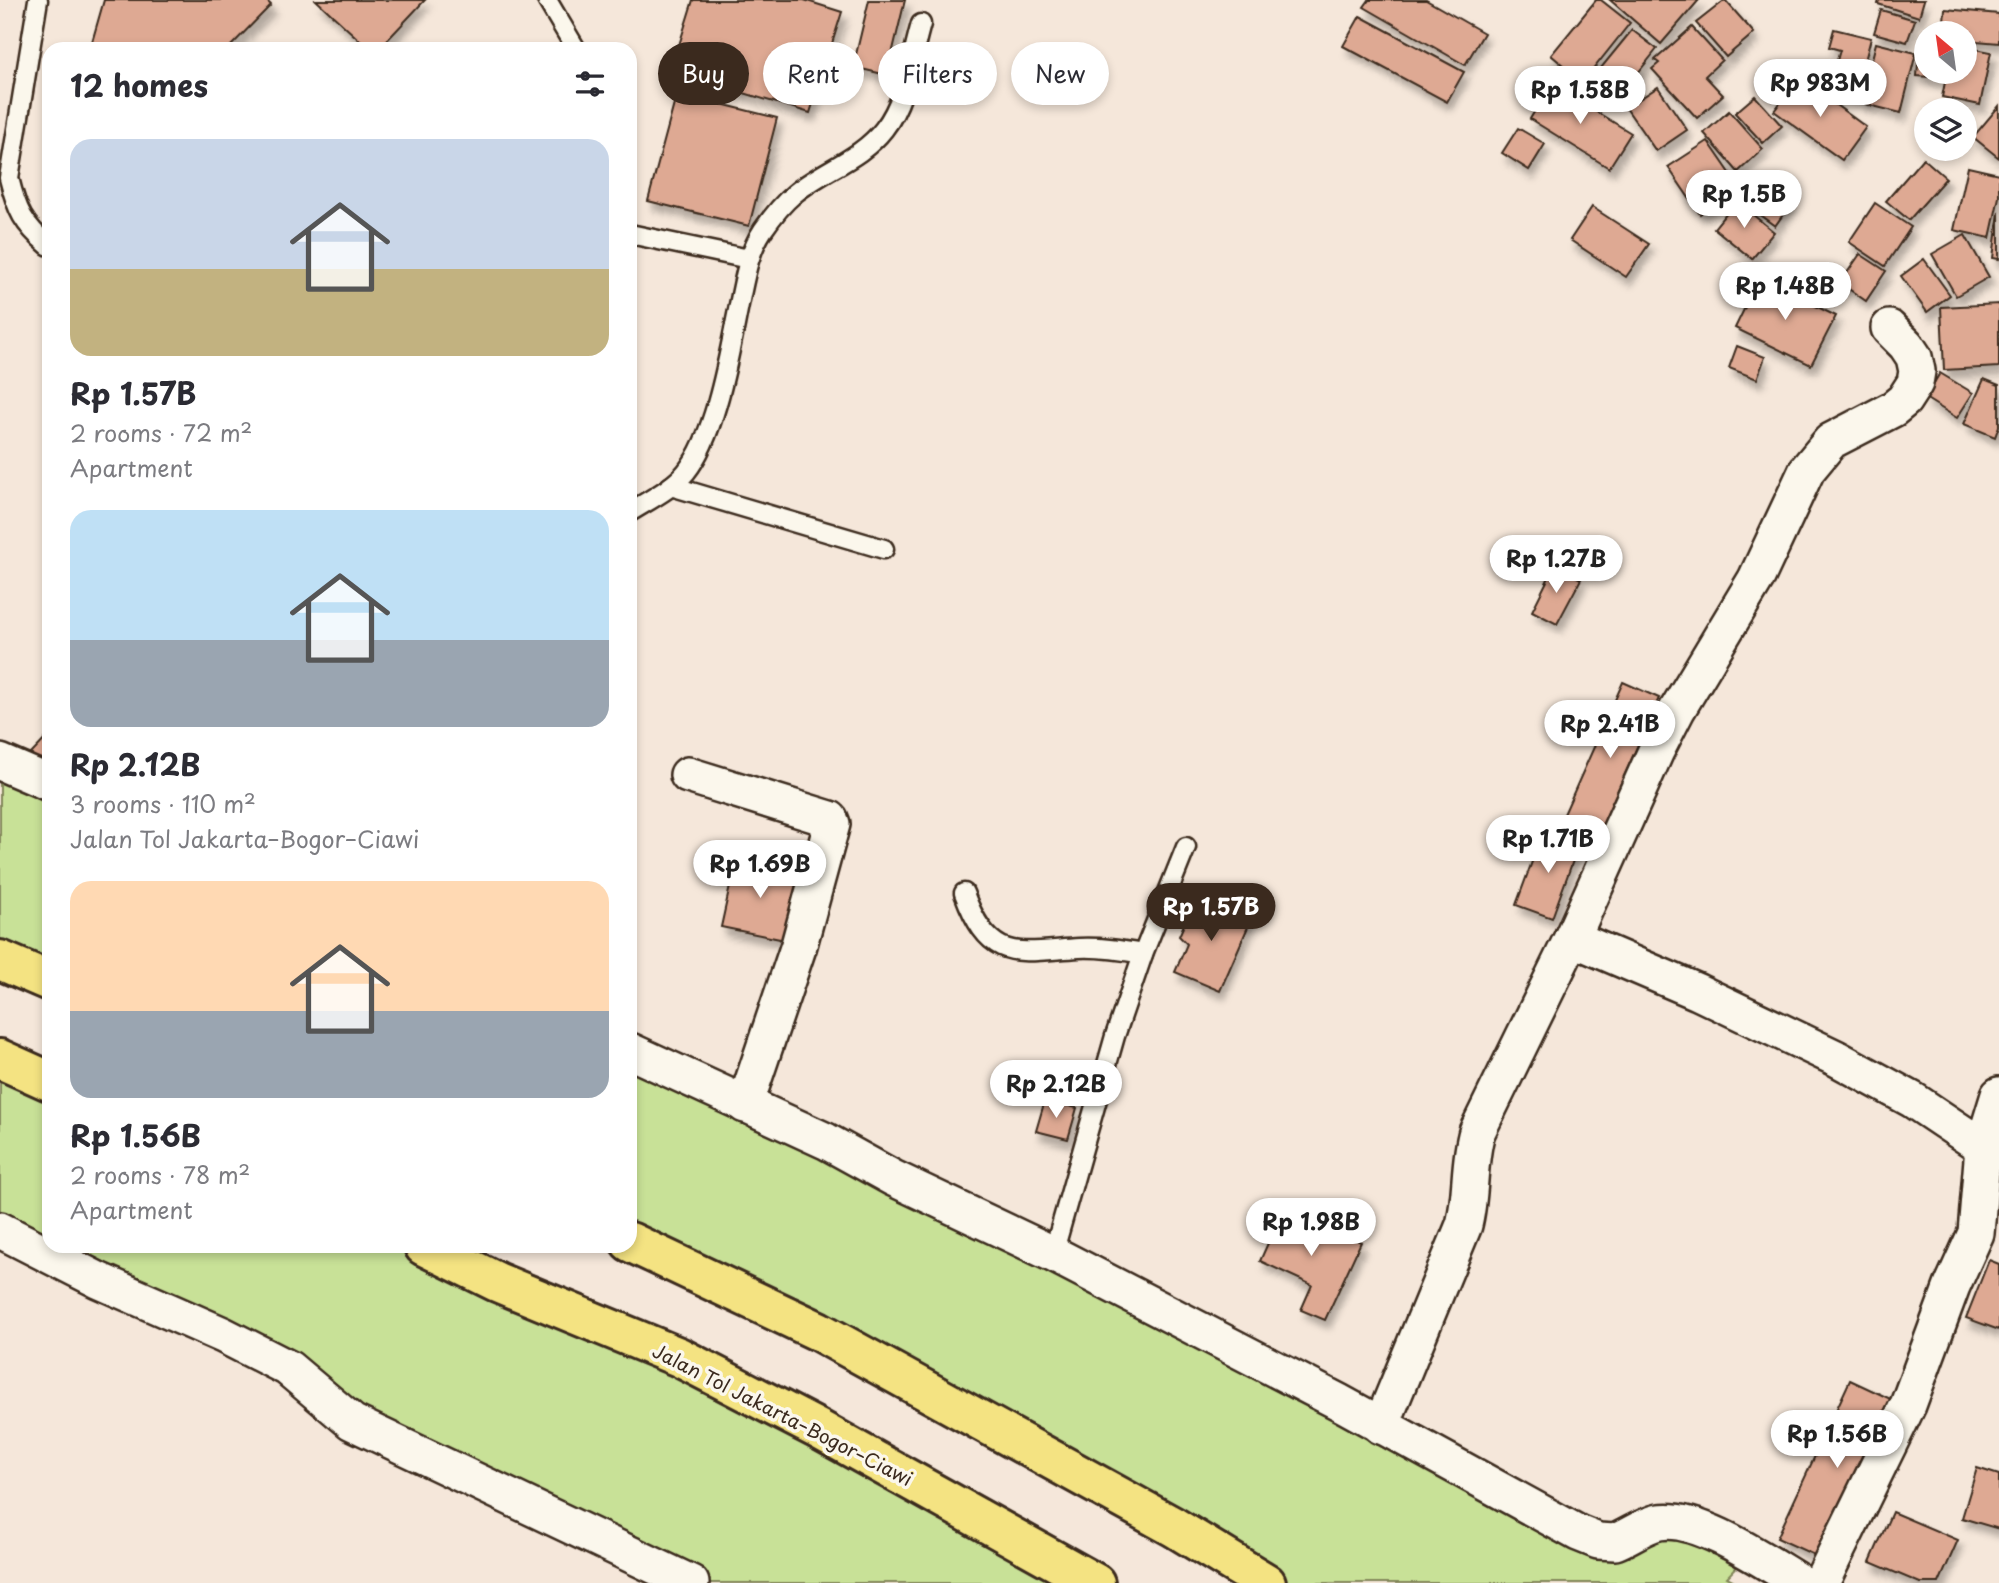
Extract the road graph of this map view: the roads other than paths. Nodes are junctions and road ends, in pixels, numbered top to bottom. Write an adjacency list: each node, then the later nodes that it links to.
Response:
1 (38, 0): 6 (lane)
2 (547, 0): 4 (lane)
3 (921, 24): 7 (lane)
4 (572, 42)
5 (637, 236): 7 (lane)
6 (42, 240)
7 (749, 260): 9 (lane)
8 (1889, 328): 17 (street)
9 (671, 486): 10 (lane); 11 (lane)
10 (637, 508)
11 (884, 549)
12 (0, 762): 14 (street)
13 (688, 775): 25 (street)
14 (42, 780)
15 (1186, 848): 18 (lane)
16 (964, 894): 18 (lane)
17 (1572, 938): 26 (street); 33 (street)
18 (1143, 954): 32 (lane)
19 (0, 960): 20 (highway)
20 (42, 978)
21 (637, 1054): 25 (street)
22 (0, 1059): 23 (highway)
23 (42, 1078)
24 (1999, 1095): 26 (street)
25 (745, 1105): 32 (street)
26 (1983, 1147): 38 (street)
27 (0, 1230): 29 (street)
28 (637, 1245): 36 (highway)
29 (42, 1251)
30 (45, 1253): 34 (street)
31 (438, 1253): 35 (highway, Jalan Tol Jakarta–Bogor–Ciawi)
32 (1053, 1254): 33 (street)
33 (1381, 1426): 37 (street)
34 (691, 1583)
35 (1095, 1583)
36 (1266, 1583)
37 (1801, 1583)
38 (1821, 1583)

